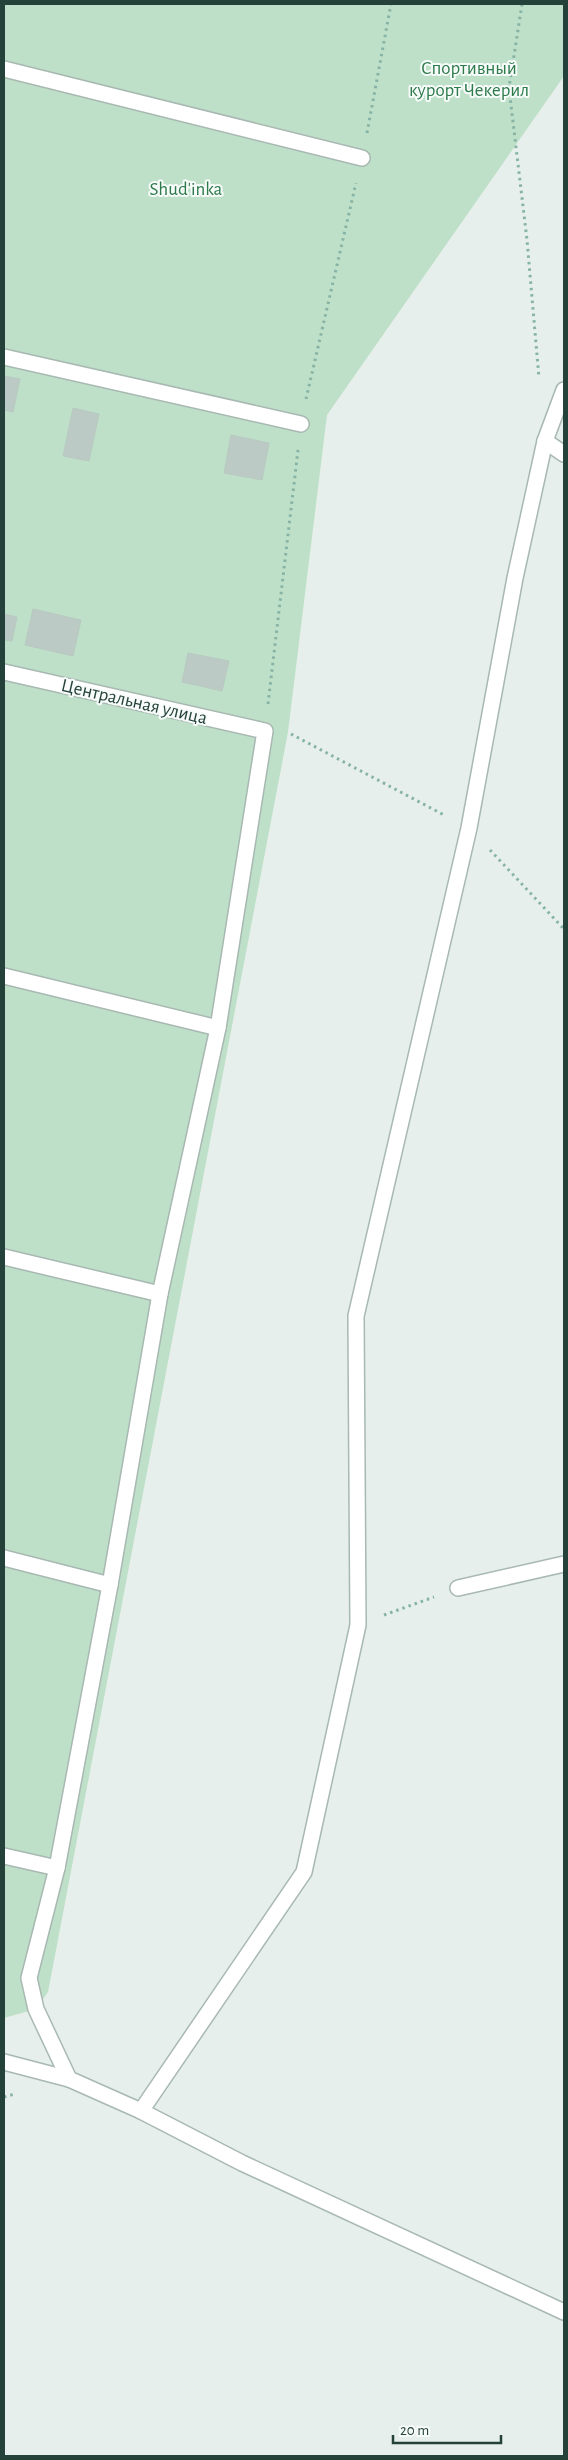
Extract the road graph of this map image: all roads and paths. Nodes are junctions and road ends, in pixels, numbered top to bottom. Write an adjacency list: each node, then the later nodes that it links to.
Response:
1 (391, 4): 4 (path)
2 (522, 4): 6 (path)
3 (4, 69): 4 (street)
4 (362, 158): 8 (path)
5 (4, 357): 8 (street)
6 (540, 383)
7 (564, 390): 9 (street)
8 (301, 424): 12 (path)
9 (545, 440): 10 (street); 13 (street)
10 (564, 454)
11 (4, 672): 12 (street, Центральная улица)
12 (265, 731): 13 (path); 16 (street)
13 (469, 828): 14 (path); 23 (street)
14 (564, 929)
15 (4, 976): 16 (street)
16 (218, 1028): 18 (street)
17 (4, 1257): 18 (street)
18 (160, 1294): 21 (street)
19 (4, 1558): 21 (street)
20 (564, 1564): 22 (street)
21 (110, 1586): 25 (street)
22 (458, 1588): 23 (path)
23 (358, 1625): 28 (street)
24 (4, 1856): 25 (street)
25 (57, 1868): 27 (street)
26 (4, 2062): 27 (street)
27 (70, 2078): 28 (street)
28 (141, 2111): 29 (street)
29 (564, 2312)

